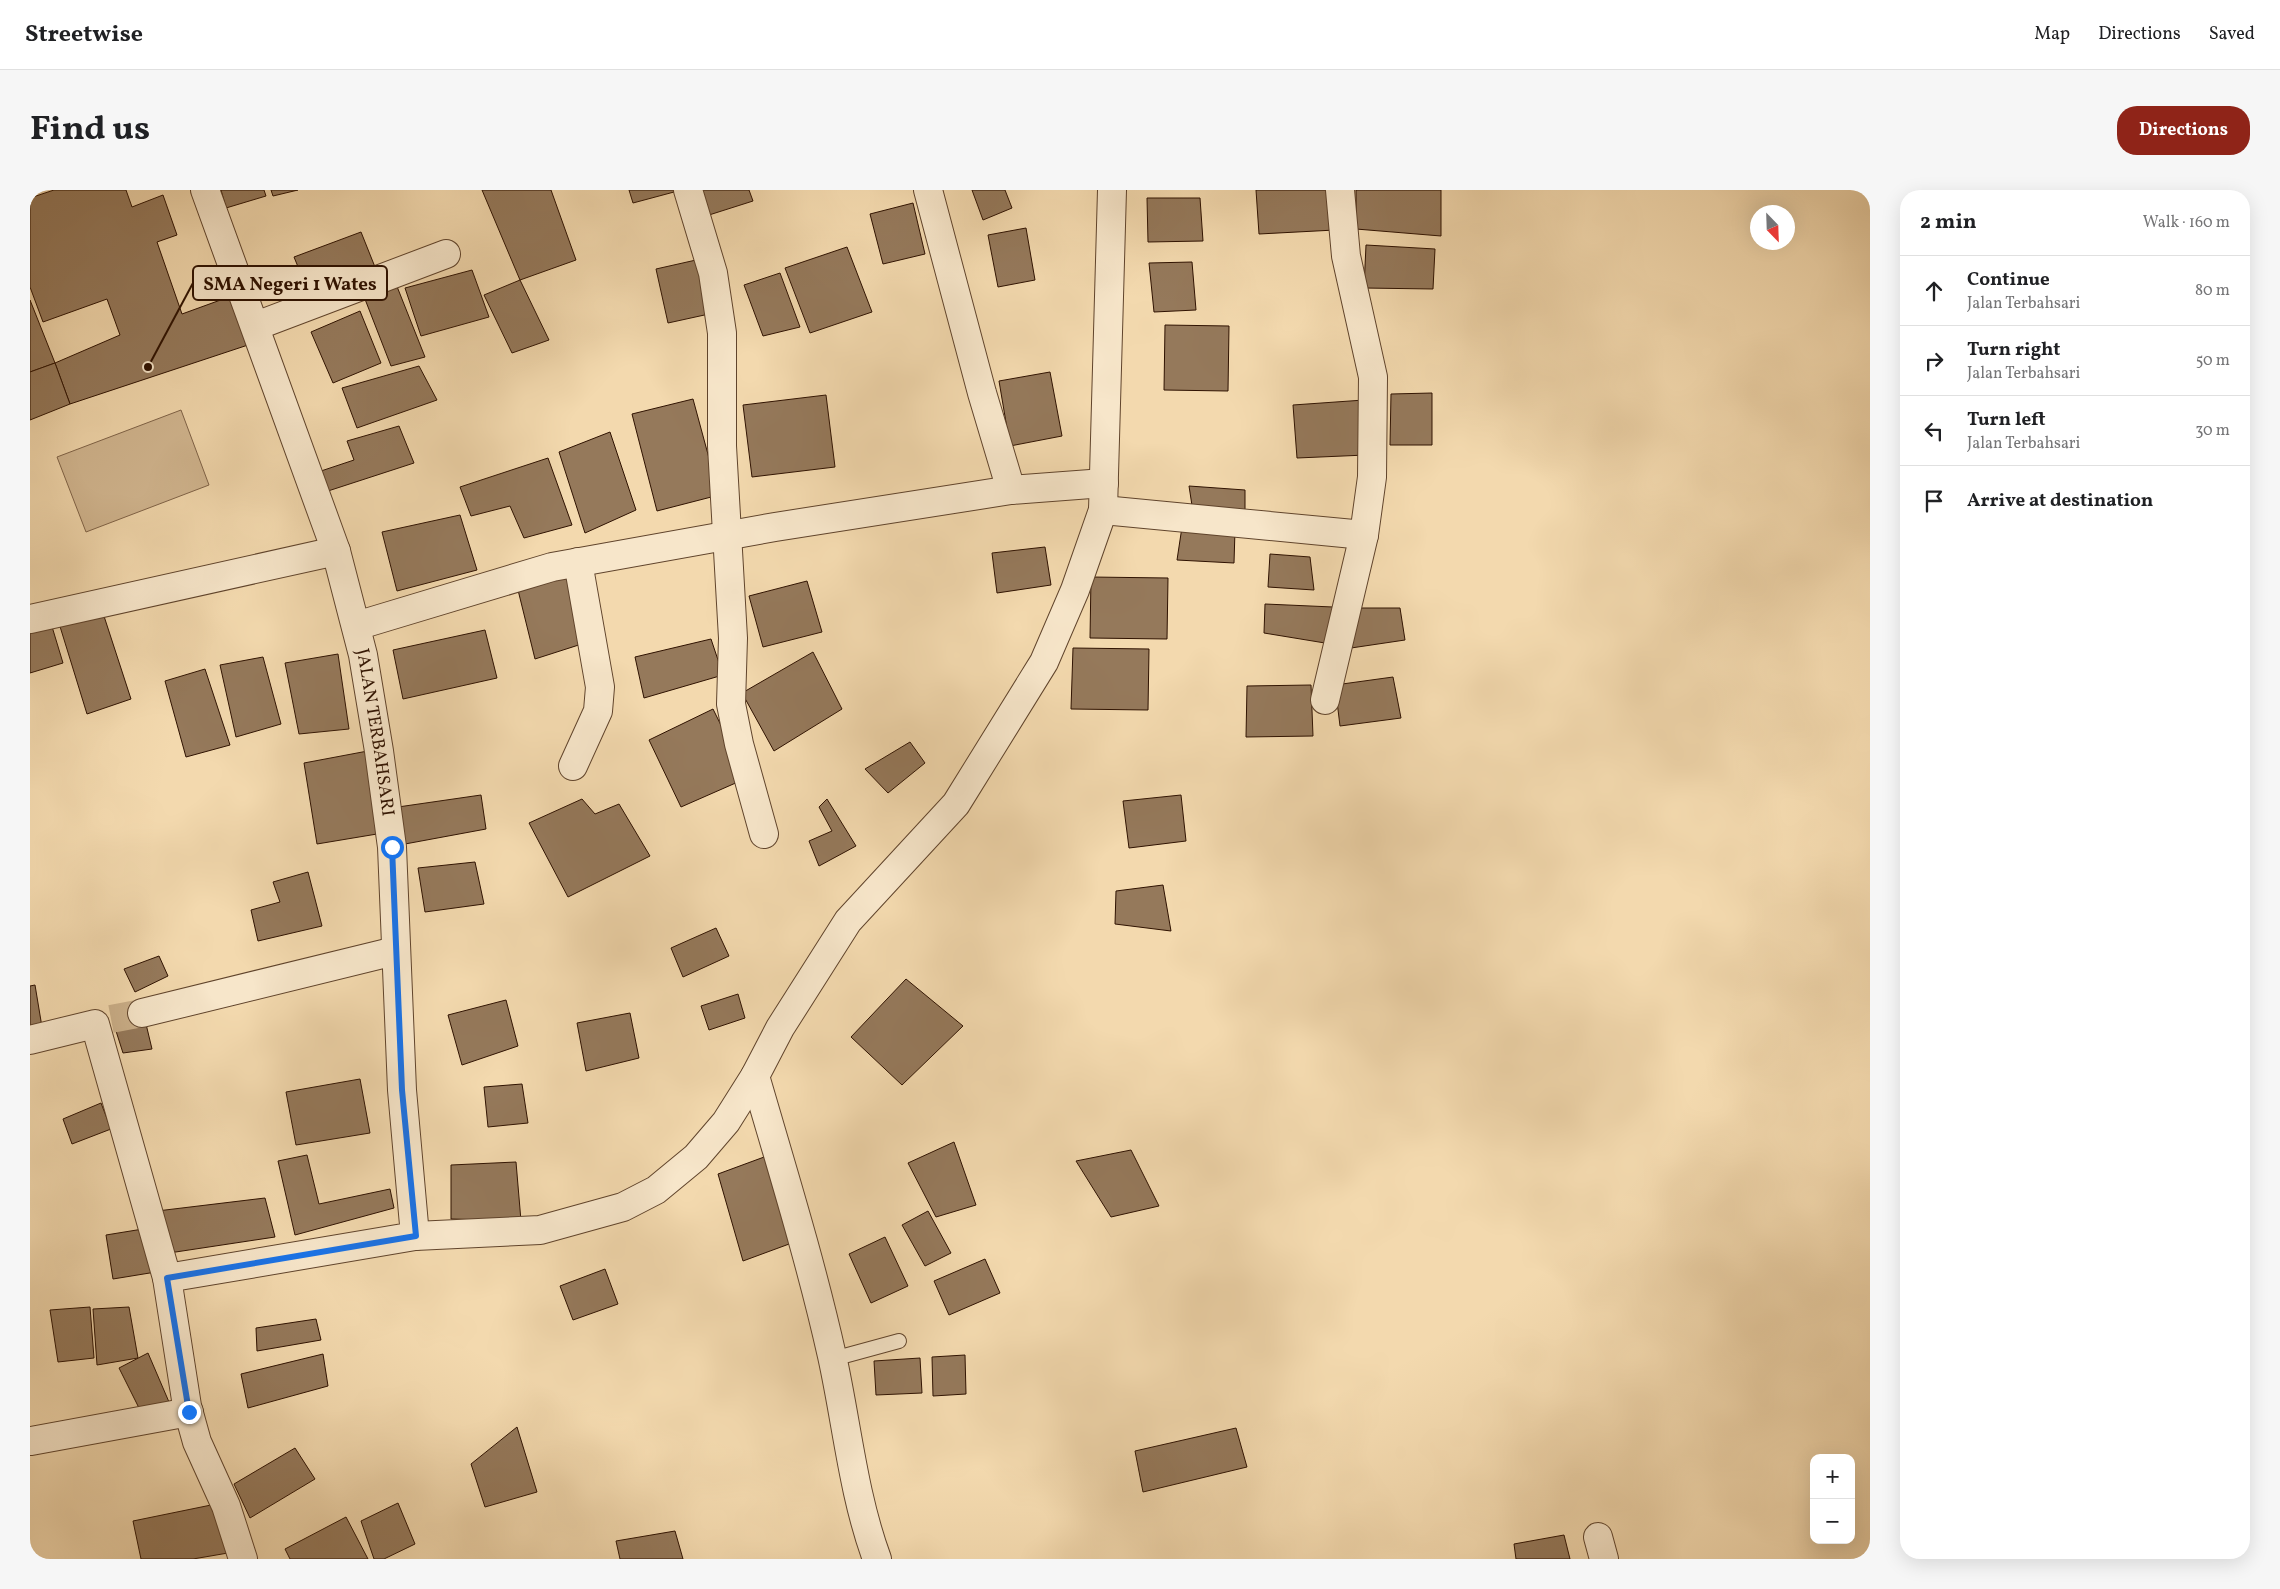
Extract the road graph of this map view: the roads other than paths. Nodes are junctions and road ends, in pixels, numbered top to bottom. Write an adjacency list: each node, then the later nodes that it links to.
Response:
1 (206, 190): 7 (street, JALAN TERBAHSARI)
2 (688, 190): 10 (street)
3 (928, 190): 8 (street)
4 (1112, 190): 9 (street)
5 (1340, 190): 11 (street)
6 (446, 254): 7 (street)
7 (256, 326): 12 (street, JALAN TERBAHSARI)
8 (1011, 490): 9 (street); 10 (street)
9 (1104, 497): 11 (street); 22 (street)
10 (726, 535): 13 (street); 18 (street)
11 (1364, 535): 16 (street)
12 (336, 551): 14 (street); 15 (street, JALAN TERBAHSARI)
13 (578, 562): 15 (street); 17 (street)
14 (30, 619)
15 (356, 626): 19 (street, JALAN TERBAHSARI)
16 (1324, 700)
17 (573, 766)
18 (764, 834)
19 (395, 951): 20 (street); 23 (street, JALAN TERBAHSARI)
20 (142, 1013)
21 (30, 1040): 24 (street)
22 (755, 1076): 23 (street); 26 (street)
23 (416, 1236): 24 (street)
24 (167, 1278): 27 (street)
25 (899, 1341): 26 (lane)
26 (833, 1359): 30 (street)
27 (189, 1412): 28 (street); 29 (street)
28 (31, 1441)
29 (243, 1559)
30 (877, 1559)

